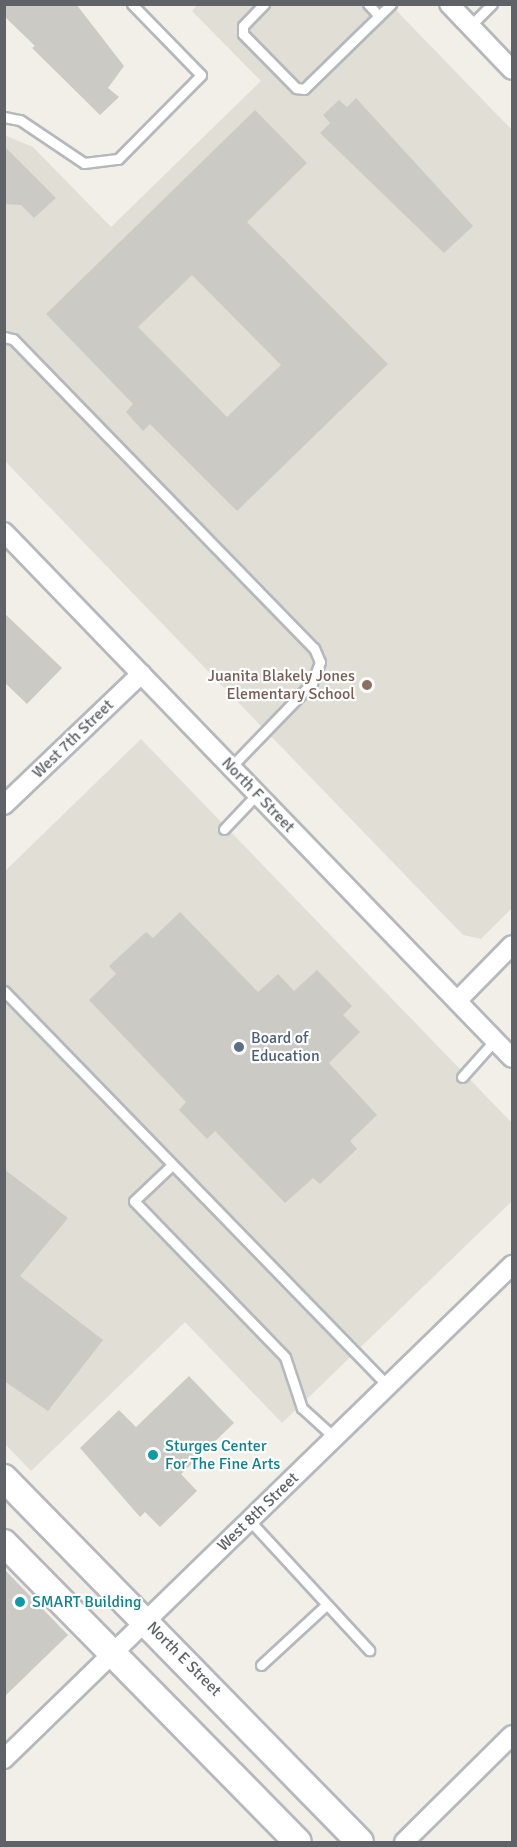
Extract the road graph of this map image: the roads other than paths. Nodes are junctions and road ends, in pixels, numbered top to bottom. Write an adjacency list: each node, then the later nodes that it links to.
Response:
1 (132, 4): 10 (lane)
2 (264, 4): 7 (lane)
3 (368, 4): 7 (lane)
4 (391, 4): 7 (lane)
5 (449, 4): 8 (street)
6 (492, 4): 8 (lane)
7 (379, 16)
8 (470, 26): 9 (street)
9 (513, 70)
10 (4, 117)
11 (4, 337): 14 (lane)
12 (4, 532): 13 (street, North F Street)
13 (141, 674): 14 (street, North F Street); 16 (street, West 7th Street)
14 (231, 767): 15 (street, North F Street)
15 (257, 794): 17 (lane); 20 (street, North F Street)
16 (4, 805)
17 (224, 829)
18 (513, 945): 20 (street)
19 (4, 991): 24 (lane)
20 (457, 1000): 21 (street, North F Street)
21 (495, 1040): 22 (street, North F Street); 23 (lane)
22 (513, 1058)
23 (462, 1077)
24 (172, 1165): 26 (lane); 27 (lane)
25 (513, 1265): 26 (street, West 8th Street)
26 (388, 1386): 27 (street, West 8th Street)
27 (335, 1438): 29 (street, West 8th Street)
28 (4, 1478): 32 (main road, North E Street)
29 (249, 1521): 31 (lane); 32 (street, West 8th Street)
30 (4, 1543): 34 (main road)
31 (327, 1605): 33 (lane); 35 (lane)
32 (147, 1621): 34 (street, West 8th Street); 39 (main road, North E Street)
33 (369, 1650)
34 (114, 1653): 37 (street, West 8th Street); 38 (main road)
35 (261, 1665)
36 (513, 1735): 40 (street)
37 (4, 1759)
38 (298, 1842)
39 (360, 1842)
40 (404, 1842)

